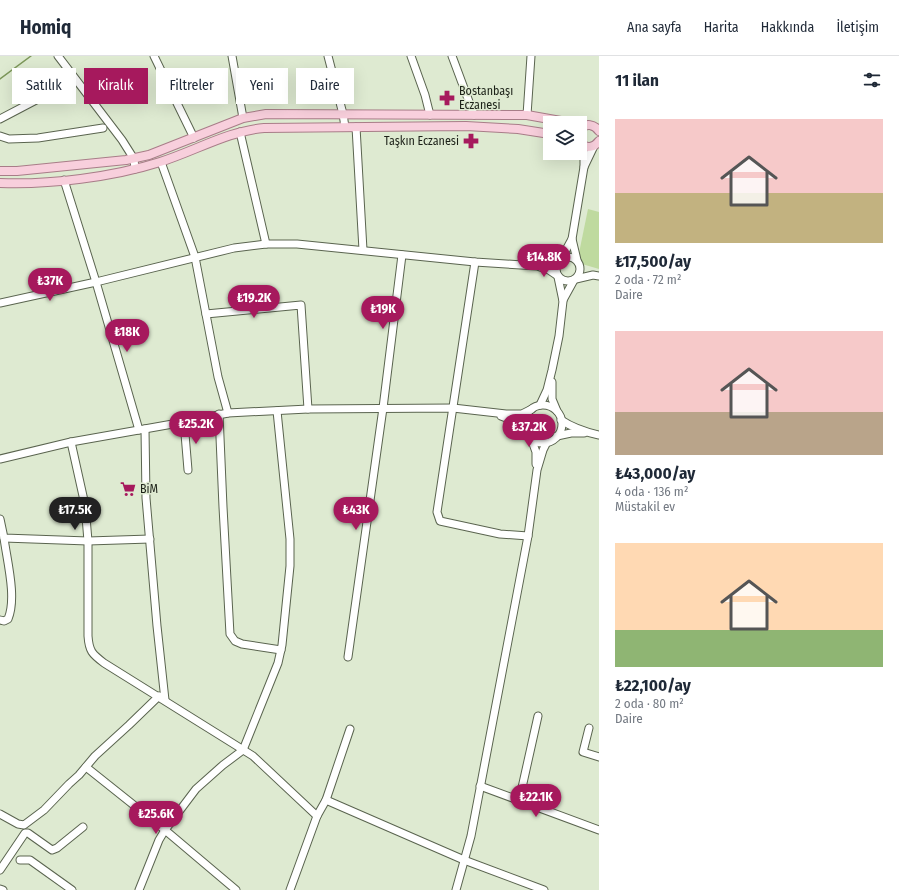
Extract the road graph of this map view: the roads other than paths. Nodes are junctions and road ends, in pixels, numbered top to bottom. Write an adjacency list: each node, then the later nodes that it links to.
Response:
1 (58, 56): 27 (street)
2 (154, 56): 24 (street)
3 (232, 56): 13 (street)
4 (328, 56): 9 (street)
5 (411, 56): 10 (street)
6 (452, 56): 11 (street)
7 (531, 56): 12 (street)
8 (29, 104): 15 (street)
9 (343, 114): 10 (main road); 13 (main road); 17 (street)
10 (430, 115): 11 (main road)
11 (474, 115): 12 (main road)
12 (527, 115): 14 (main road)
13 (243, 118): 24 (main road)
14 (543, 118)
15 (0, 119)
16 (587, 124): 20 (main road)
17 (345, 127): 18 (main road); 21 (main road)
18 (356, 127): 22 (main road); 37 (street)
19 (103, 128): 23 (street)
20 (599, 131)
21 (240, 132): 29 (main road); 36 (street)
22 (543, 133)
23 (0, 136)
24 (194, 138): 27 (main road)
25 (597, 145): 26 (main road); 30 (street)
26 (587, 147)
27 (134, 158): 31 (street); 32 (main road)
28 (584, 160): 30 (street)
29 (161, 162): 31 (main road); 39 (street)
30 (584, 167): 35 (street)
31 (135, 169): 33 (main road)
32 (0, 171)
33 (64, 180): 34 (main road); 47 (street)
34 (0, 183)
35 (572, 239): 40 (street); 42 (street)
36 (266, 244): 37 (street); 39 (street)
37 (364, 250): 38 (street)
38 (402, 255): 41 (street); 54 (street)
39 (195, 257): 47 (street); 50 (street)
40 (560, 260): 42 (street); 43 (street); 45 (street)
41 (475, 262): 43 (street); 55 (street)
42 (578, 263): 44 (street); 46 (street)
43 (537, 266): 45 (street)
44 (596, 276): 46 (street)
45 (558, 277): 46 (street); 48 (street)
46 (575, 280): 48 (street)
47 (96, 282): 49 (street); 64 (street)
48 (563, 301): 51 (street)
49 (0, 303)
50 (206, 314): 53 (street); 59 (street)
51 (552, 370): 52 (street); 58 (street)
52 (540, 405): 56 (street); 58 (street)
53 (308, 408): 54 (street); 57 (street)
54 (383, 408): 55 (street); 82 (street)
55 (453, 408): 60 (street); 76 (street)
56 (532, 409): 60 (street); 65 (street)
57 (277, 411): 59 (street); 81 (street)
58 (557, 411): 62 (street)
59 (228, 413): 61 (street)
60 (494, 413): 65 (street)
61 (219, 414): 63 (street); 81 (street)
62 (562, 420): 66 (street); 68 (street)
63 (184, 422): 64 (street); 73 (street)
64 (142, 429): 70 (street); 78 (street)
65 (526, 430): 69 (street)
66 (590, 433): 67 (street); 68 (street)
67 (599, 435)
68 (557, 436): 71 (street)
69 (531, 438): 71 (street); 74 (street)
70 (72, 442): 72 (street); 79 (street)
71 (547, 442): 74 (street)
72 (0, 459)
73 (188, 470)
74 (537, 470): 76 (street)
75 (0, 520): 77 (street)
76 (528, 536): 90 (street)
77 (4, 538): 79 (street); 80 (street)
78 (150, 539): 79 (street); 83 (street)
79 (88, 541): 83 (street)
80 (0, 620)
81 (281, 650): 87 (street)
82 (348, 657)
83 (162, 698): 87 (street); 89 (street)
84 (538, 716): 92 (street)
85 (589, 728): 88 (street)
86 (350, 729): 91 (street)
87 (242, 750): 94 (street); 96 (street)
88 (599, 757)
89 (86, 767): 93 (street); 96 (street)
90 (480, 786): 92 (street); 99 (street)
91 (326, 800): 94 (street); 99 (street)
92 (519, 801): 97 (street)
93 (0, 814)
94 (317, 816): 106 (street)
95 (83, 827): 100 (street)
96 (165, 830): 104 (street); 105 (street)
97 (599, 830)
98 (20, 860): 103 (street)
99 (464, 860): 107 (street); 108 (street)
100 (0, 870)
101 (0, 889): 102 (street)
102 (3, 890)
103 (72, 890)
104 (139, 890)
105 (236, 890)
106 (290, 890)
107 (456, 890)
108 (544, 890)

